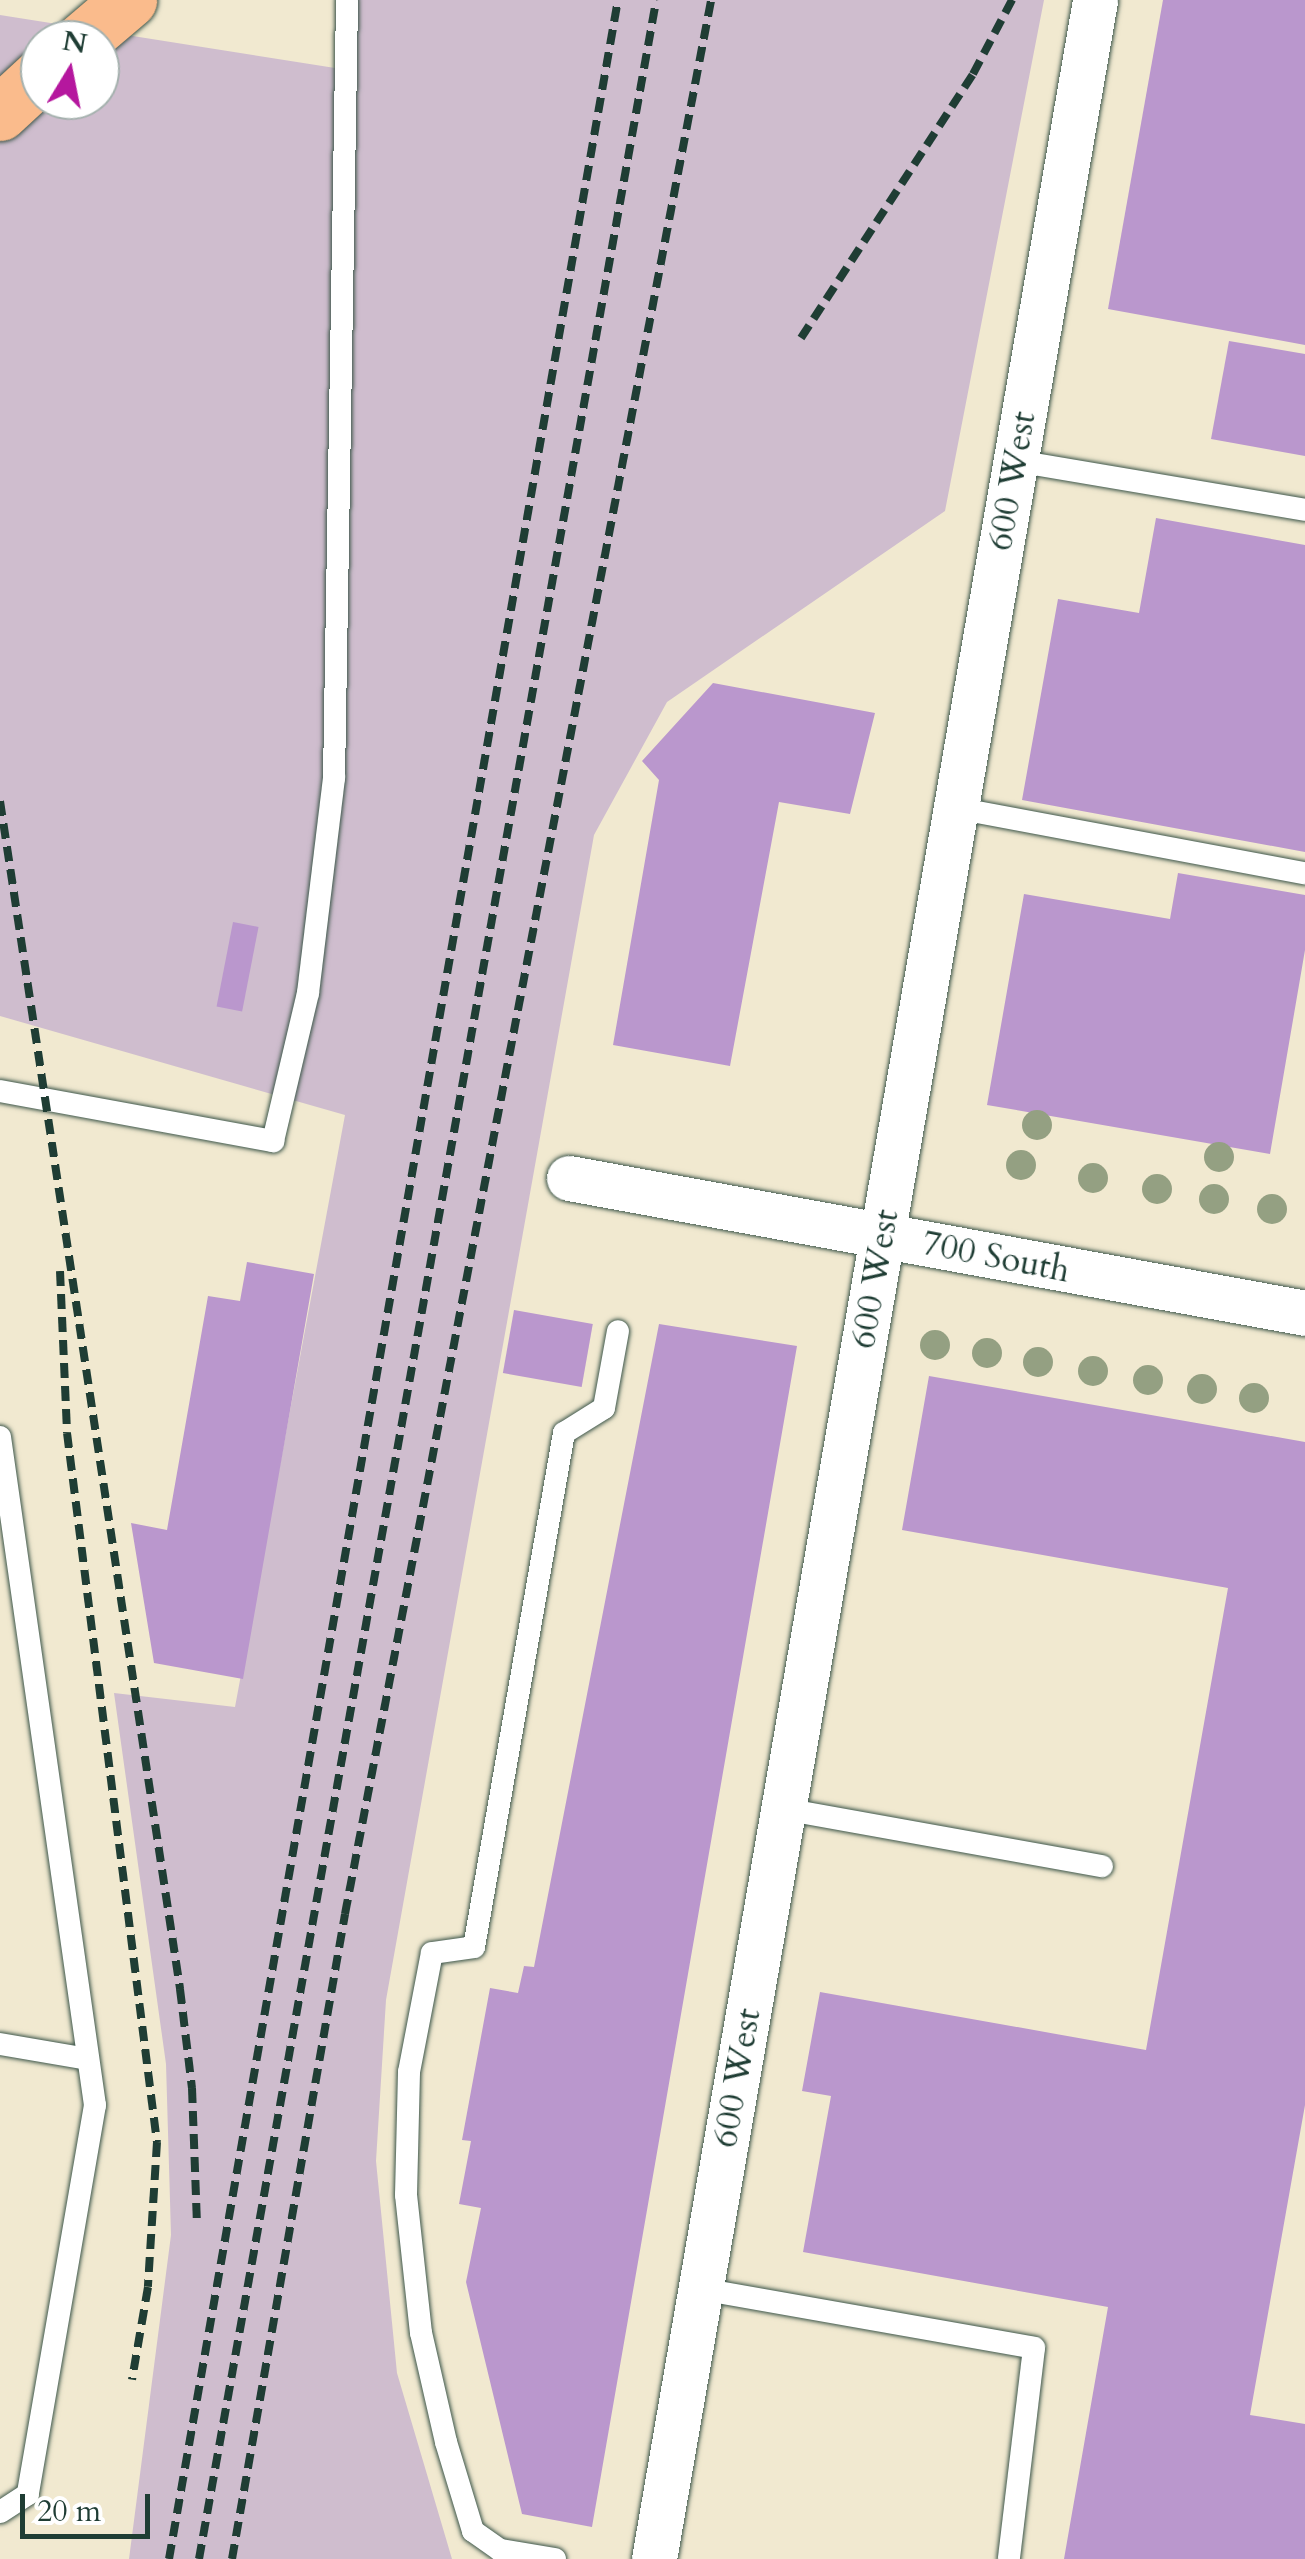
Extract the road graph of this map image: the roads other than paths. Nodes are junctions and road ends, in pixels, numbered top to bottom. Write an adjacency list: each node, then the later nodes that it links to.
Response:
1 (129, 0): 4 (highway)
2 (347, 0): 11 (lane)
3 (1095, 0): 7 (street, 600 West)
4 (106, 20)
5 (20, 94): 6 (highway)
6 (0, 113)
7 (1016, 461): 8 (lane); 9 (street, 600 West)
8 (1305, 510)
9 (956, 808): 10 (lane); 13 (street, 600 West)
10 (1305, 873)
11 (0, 1091)
12 (569, 1178): 13 (street, 700 South)
13 (882, 1236): 14 (street, 700 South); 17 (street, 600 West)
14 (1305, 1314)
15 (618, 1331): 23 (lane)
16 (0, 1437): 20 (lane)
17 (784, 1809): 18 (lane); 21 (street, 600 West)
18 (1102, 1866)
19 (0, 2044): 20 (lane)
20 (88, 2059): 22 (lane)
21 (701, 2289): 24 (street, 600 West); 25 (lane)
22 (0, 2512)
23 (554, 2559)
24 (654, 2559)
25 (1009, 2559)

